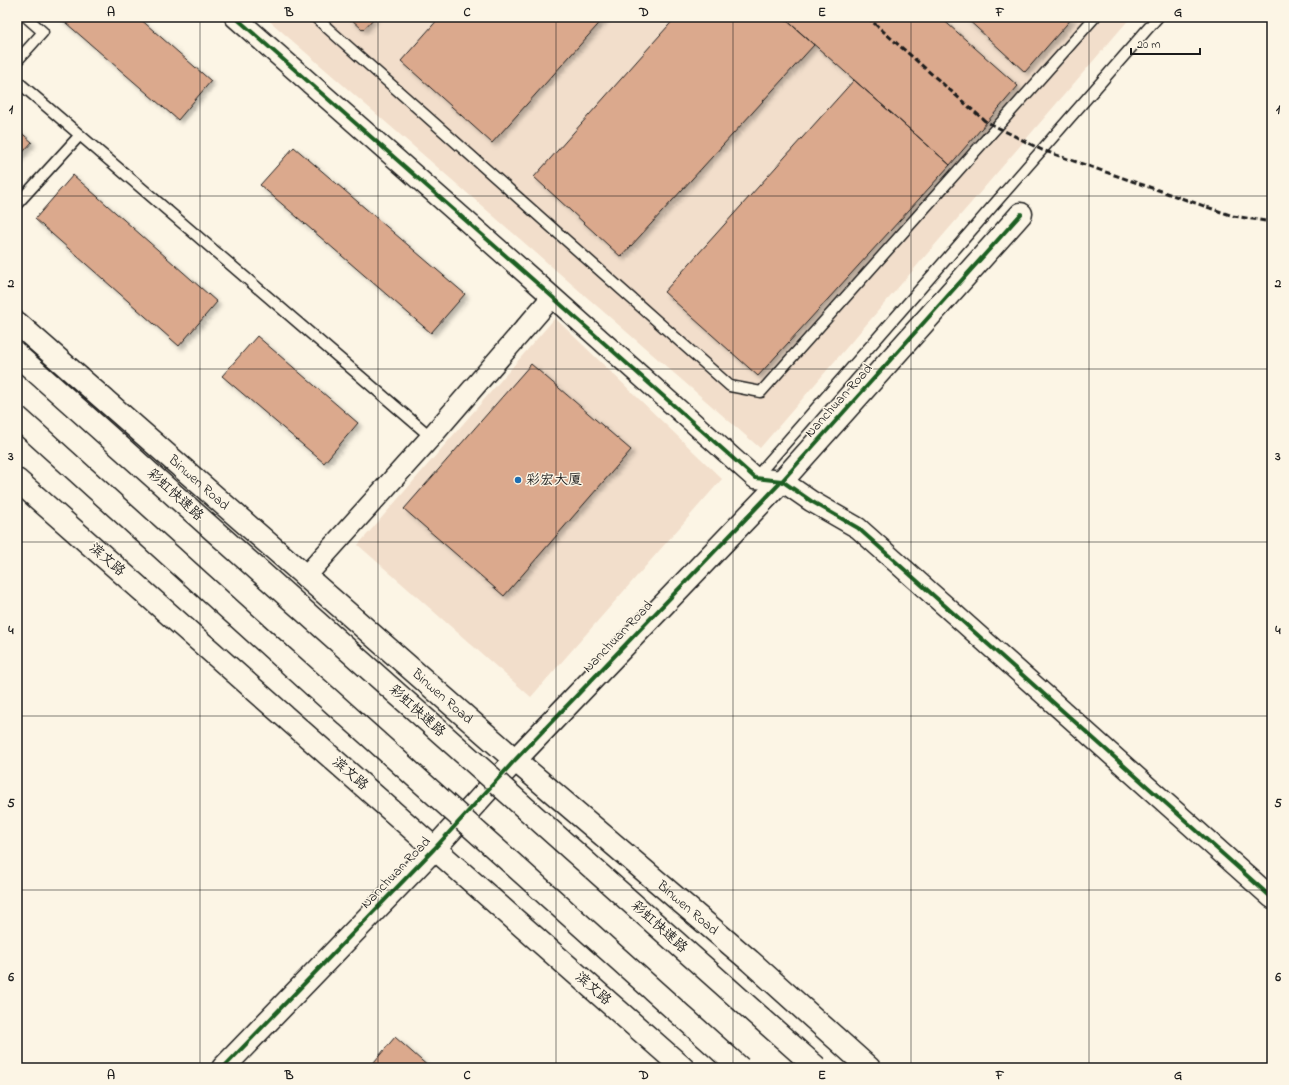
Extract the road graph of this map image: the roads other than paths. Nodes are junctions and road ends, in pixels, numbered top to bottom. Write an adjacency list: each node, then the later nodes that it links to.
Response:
1 (26, 17): 6 (lane)
2 (234, 17): 11 (street)
3 (315, 17): 4 (lane)
4 (1095, 17)
5 (1158, 17): 16 (lane)
6 (17, 61)
7 (17, 81): 8 (lane)
8 (80, 135): 9 (lane); 15 (lane)
9 (17, 204)
10 (1021, 214): 18 (main road, Nanchuan Road)
11 (552, 297): 15 (street); 16 (street)
12 (17, 323): 19 (main road, Binwen Road)
13 (17, 355): 26 (main road, 彩虹快速路, bridge)
14 (17, 417): 25 (main road, bridge)
15 (431, 437): 19 (street)
16 (755, 478): 18 (street)
17 (17, 480): 21 (main road, 滨文路)
18 (782, 481): 20 (main road, Nanchuan Road); 22 (street)
19 (305, 577): 20 (main road, Binwen Road)
20 (515, 760): 21 (main road, Nanchuan Road); 27 (main road, Binwen Road)
21 (434, 849): 23 (main road, Nanchuan Road); 24 (main road, 滨文路)
22 (1272, 898)
23 (223, 1068)
24 (683, 1068)
25 (740, 1068)
26 (816, 1068)
27 (870, 1068)

